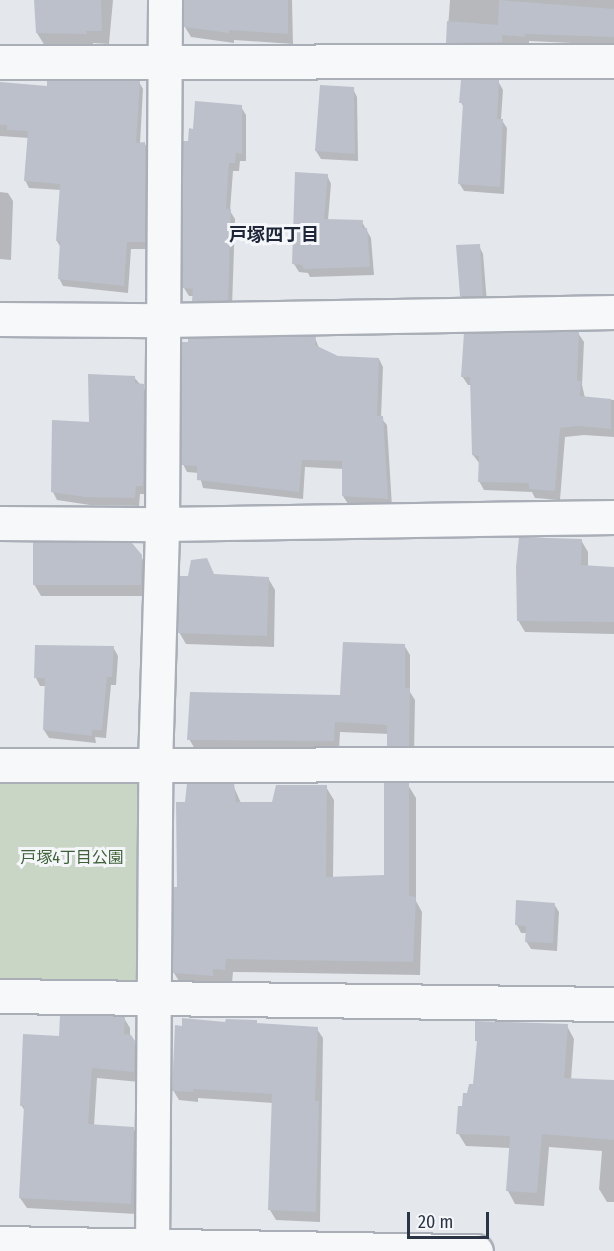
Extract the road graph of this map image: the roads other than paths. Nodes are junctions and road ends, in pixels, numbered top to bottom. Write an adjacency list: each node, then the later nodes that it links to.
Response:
1 (165, 0): 4 (street)
2 (614, 61): 4 (street)
3 (0, 62): 4 (street)
4 (164, 64): 7 (street)
5 (614, 312): 7 (street)
6 (0, 319): 7 (street)
7 (162, 320): 10 (street)
8 (614, 517): 10 (street)
9 (0, 523): 10 (street)
10 (162, 524): 13 (street)
11 (614, 764): 13 (street)
12 (0, 765): 13 (street)
13 (155, 766): 15 (street)
14 (0, 996): 15 (street)
15 (156, 998): 16 (street); 18 (street)
16 (614, 1004)
17 (0, 1243): 18 (street)
18 (152, 1248): 19 (street)
19 (476, 1251)

